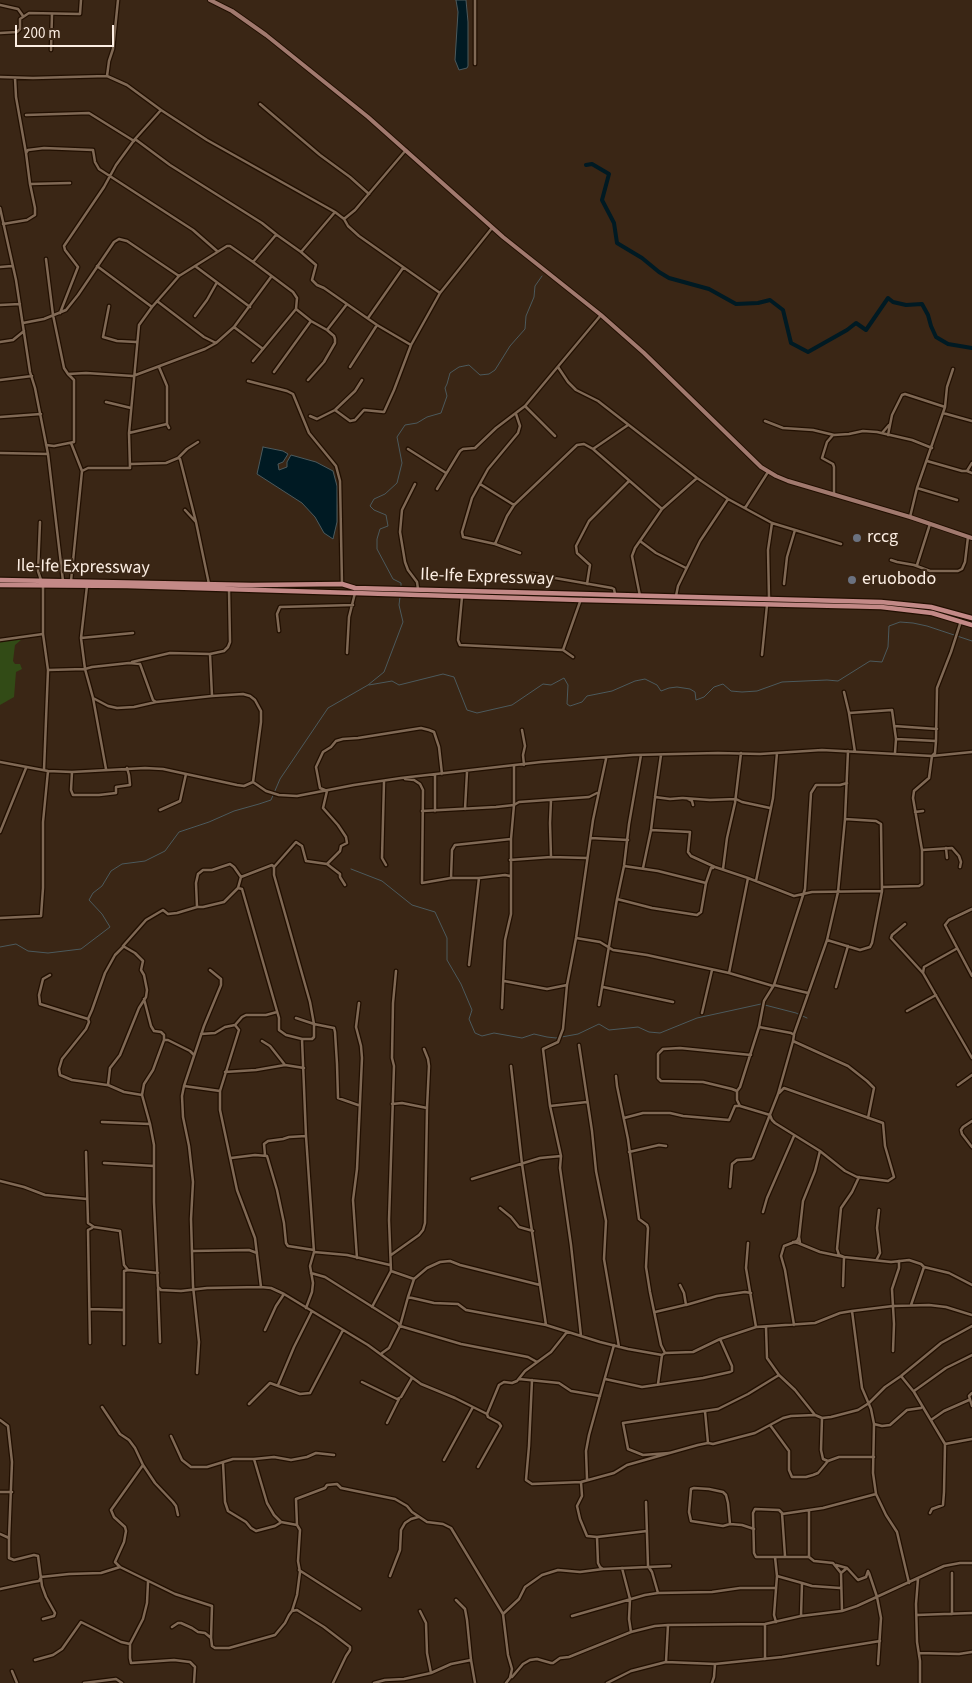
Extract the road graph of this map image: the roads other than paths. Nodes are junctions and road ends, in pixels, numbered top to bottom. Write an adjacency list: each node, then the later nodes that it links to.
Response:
1 (81, 0): 6 (street)
2 (118, 0): 11 (street)
3 (210, 0): 18 (main road)
4 (475, 0): 10 (street)
5 (0, 5): 7 (street)
6 (52, 14): 7 (street); 9 (street)
7 (23, 16): 8 (street)
8 (0, 33)
9 (51, 50)
10 (475, 64)
11 (106, 76): 13 (street); 15 (street)
12 (0, 77): 13 (street)
13 (15, 77): 19 (street)
14 (260, 104): 23 (street)
15 (161, 110): 17 (street); 25 (street)
16 (26, 115): 17 (street)
17 (135, 140): 20 (street); 29 (street)
18 (406, 150): 23 (street); 28 (main road)
19 (26, 152): 20 (street); 22 (street)
20 (111, 175): 30 (street); 51 (street)
21 (70, 183): 22 (street)
22 (30, 184): 27 (street)
23 (369, 194): 26 (street)
24 (0, 208): 27 (street)
25 (335, 212): 26 (street); 31 (street)
26 (344, 219): 38 (street)
27 (3, 224): 34 (street)
28 (492, 228): 42 (street); 53 (main road)
29 (277, 235): 31 (street); 33 (street)
30 (218, 251): 33 (street); 36 (street)
31 (301, 252): 45 (street)
32 (46, 259): 52 (street)
33 (253, 262): 40 (street)
34 (12, 266): 37 (street); 44 (street)
35 (97, 266): 39 (street); 48 (street); 51 (street)
36 (196, 266): 39 (street); 41 (street)
37 (0, 267)
38 (403, 268): 42 (street); 55 (street)
39 (179, 276): 43 (street)
40 (272, 277): 49 (street); 50 (street)
41 (216, 283): 49 (street); 54 (street)
42 (440, 293): 65 (street)
43 (157, 301): 48 (street); 64 (street)
44 (20, 304): 46 (street); 57 (street)
45 (347, 304): 55 (street); 60 (street)
46 (0, 305)
47 (109, 306): 63 (street)
48 (152, 307): 63 (street)
49 (250, 307): 59 (street)
50 (296, 309): 56 (street); 66 (street)
51 (60, 313): 52 (street)
52 (53, 315): 57 (street); 73 (street)
53 (601, 315): 70 (street); 115 (main road)
54 (195, 316)
55 (368, 318): 58 (street)
56 (311, 321): 60 (street); 72 (street)
57 (23, 323): 61 (street)
58 (377, 325): 65 (street); 69 (street)
59 (234, 327): 64 (street); 66 (street)
60 (327, 330): 77 (street)
61 (24, 331): 62 (street); 74 (street)
62 (0, 342)
63 (136, 342): 75 (street)
64 (216, 343): 68 (street)
65 (410, 345): 84 (street)
66 (263, 349): 67 (street)
67 (253, 362)
68 (159, 366): 75 (street); 92 (street)
69 (350, 367)
70 (558, 367): 81 (street); 93 (street)
71 (953, 369): 82 (street)
72 (274, 372)
73 (68, 374): 75 (street); 102 (street)
74 (32, 376): 76 (street); 86 (street)
75 (133, 376): 83 (street)
76 (0, 380)
77 (308, 380)
78 (362, 380): 84 (street)
79 (248, 381): 151 (street)
80 (106, 402): 83 (street)
81 (525, 406): 87 (street); 100 (street)
82 (945, 407): 85 (street); 94 (street)
83 (131, 408): 96 (street)
84 (335, 410): 88 (street)
85 (943, 413): 91 (street); 104 (street)
86 (40, 414): 89 (street); 103 (street)
87 (516, 414): 116 (street); 121 (street)
88 (310, 416)
89 (0, 417)
90 (765, 421): 98 (street)
91 (972, 421)
92 (167, 424): 95 (street); 96 (street)
93 (628, 425): 106 (street); 118 (street)
94 (889, 425): 97 (street); 99 (street)
95 (169, 428)
96 (129, 433): 111 (street)
97 (882, 433): 98 (street); 99 (street)
98 (834, 434): 124 (street)
99 (888, 435): 104 (street)
100 (555, 436)
101 (198, 442): 109 (street)
102 (71, 443): 103 (street); 113 (street)
103 (46, 445): 108 (street)
104 (932, 448): 110 (street)
105 (408, 449): 116 (street)
106 (593, 449): 119 (street); 127 (street)
107 (0, 453): 108 (street)
108 (48, 454): 147 (street)
109 (178, 458): 111 (street); 133 (street)
110 (927, 461): 114 (street); 122 (street)
111 (130, 464): 113 (street)
112 (972, 464): 114 (street)
113 (82, 471): 148 (street)
114 (967, 471): 117 (street)
115 (768, 472): 124 (main road); 128 (street)
116 (446, 473): 123 (street)
117 (972, 473)
118 (697, 478): 125 (street); 130 (street)
119 (629, 481): 130 (street); 152 (street)
120 (415, 484): 160 (street)
121 (480, 484): 127 (street); 139 (street)
122 (917, 488): 126 (street); 131 (street)
123 (437, 489)
124 (834, 494): 131 (main road)
125 (728, 499): 128 (street); 144 (street)
126 (957, 500)
127 (514, 505): 139 (street)
128 (745, 508): 134 (street)
129 (185, 510): 133 (street)
130 (662, 510): 138 (street)
131 (910, 517): 135 (main road)
132 (40, 522): 149 (street)
133 (196, 522): 150 (street)
134 (772, 522): 136 (street); 169 (street)
135 (930, 524): 137 (main road); 143 (street)
136 (795, 530): 140 (street); 153 (street)
137 (970, 537): 143 (street)
138 (640, 541): 144 (street); 167 (street)
139 (495, 544): 141 (street)
140 (841, 544)
141 (520, 553)
142 (891, 560): 143 (street)
143 (917, 566)
144 (686, 568): 168 (street)
145 (532, 574): 152 (street)
146 (0, 580): 149 (main road, Ile-Ife Expressway)
147 (63, 581): 148 (main road, Ile-Ife Expressway); 149 (main road, Ile-Ife Expressway)
148 (71, 581): 150 (main road, Ile-Ife Expressway)
149 (43, 583): 154 (main road, Ile-Ife Expressway); 155 (main road, Ile-Ife Expressway); 179 (street)
150 (209, 584): 156 (main road, Ile-Ife Expressway)
151 (342, 584): 157 (main road, Ile-Ife Expressway); 158 (main road, Ile-Ife Expressway)
152 (587, 584): 166 (street)
153 (784, 584)
154 (0, 585)
155 (88, 586): 159 (main road, Ile-Ife Expressway); 180 (street)
156 (235, 588): 157 (main road, Ile-Ife Expressway); 159 (main road, Ile-Ife Expressway)
157 (251, 588): 163 (main road, Ile-Ife Expressway)
158 (355, 588): 161 (main road, Ile-Ife Expressway); 163 (street)
159 (229, 590): 184 (street)
160 (418, 590): 162 (main road, Ile-Ife Expressway); 164 (main road, Ile-Ife Expressway)
161 (366, 591): 162 (main road, Ile-Ife Expressway); 163 (main road, Ile-Ife Expressway)
162 (401, 591): 165 (main road, Ile-Ife Expressway)
163 (355, 594): 172 (street)
164 (582, 594): 166 (main road, Ile-Ife Expressway); 170 (street)
165 (462, 596): 170 (main road, Ile-Ife Expressway); 182 (street)
166 (616, 596): 167 (main road, Ile-Ife Expressway)
167 (640, 596): 168 (main road, Ile-Ife Expressway)
168 (676, 597): 171 (main road, Ile-Ife Expressway)
169 (769, 599): 171 (main road, Ile-Ife Expressway); 174 (main road, Ile-Ife Expressway)
170 (581, 600): 171 (main road, Ile-Ife Expressway); 182 (street)
171 (707, 600): 173 (main road, Ile-Ife Expressway)
172 (353, 605): 177 (street); 183 (street)
173 (767, 605): 175 (main road, Ile-Ife Expressway); 185 (street)
174 (972, 618)
175 (961, 621): 176 (main road, Ile-Ife Expressway); 196 (street)
176 (972, 625)
177 (280, 631)
178 (132, 633): 180 (street)
179 (43, 634): 181 (street); 189 (street)
180 (81, 638): 188 (street)
181 (0, 640)
182 (563, 650): 186 (street)
183 (347, 653)
184 (210, 654): 187 (street); 191 (street)
185 (762, 655)
186 (573, 657)
187 (129, 662): 188 (street); 193 (street)
188 (86, 669): 189 (street); 192 (street)
189 (48, 670): 216 (street)
190 (844, 692): 194 (street)
191 (212, 696): 193 (street); 223 (street)
192 (93, 698): 193 (street); 215 (street)
193 (156, 702)
194 (849, 713): 195 (street); 201 (street)
195 (894, 726): 196 (street); 198 (street)
196 (937, 729): 199 (street)
197 (522, 730): 211 (street)
198 (896, 739): 199 (street); 205 (street)
199 (936, 741): 208 (street)
200 (848, 751): 201 (street); 204 (street); 225 (street)
201 (855, 752): 205 (street)
202 (972, 752): 208 (street)
203 (741, 753): 204 (street); 207 (street); 230 (street)
204 (777, 753): 234 (street)
205 (895, 753): 208 (street)
206 (641, 755): 207 (street); 209 (street); 246 (street)
207 (661, 755): 228 (street)
208 (932, 756): 240 (street)
209 (606, 758): 211 (street); 227 (street)
210 (0, 762): 213 (street)
211 (524, 765): 212 (street)
212 (514, 766): 218 (street); 232 (street)
213 (26, 768): 216 (street); 243 (street)
214 (127, 768): 215 (street); 217 (street); 219 (street)
215 (106, 770): 217 (street)
216 (46, 771): 217 (street); 277 (street)
217 (72, 772)
218 (467, 772): 220 (street); 235 (street)
219 (186, 774): 223 (street); 236 (street)
220 (442, 774): 221 (street); 226 (street)
221 (435, 775): 222 (street); 238 (street)
222 (402, 778): 224 (street); 237 (street)
223 (252, 782): 226 (street)
224 (384, 782): 226 (street); 254 (street)
225 (847, 785): 241 (street); 273 (street)
226 (327, 791): 253 (street)
227 (598, 792): 231 (street); 244 (street)
228 (655, 798): 229 (street); 242 (street)
229 (683, 798): 230 (street); 233 (street)
230 (736, 799): 234 (street); 260 (street)
231 (551, 800): 232 (street); 249 (street)
232 (514, 805): 235 (street); 245 (street)
233 (693, 805)
234 (770, 808): 266 (street)
235 (465, 809): 238 (street)
236 (160, 810)
237 (422, 811): 238 (street); 263 (street)
238 (437, 811)
239 (923, 811): 240 (street)
240 (915, 812): 248 (street)
241 (846, 819): 269 (street); 272 (street)
242 (651, 830): 257 (street); 259 (street)
243 (0, 832)
244 (591, 838): 246 (street); 250 (street)
245 (511, 839): 252 (street); 263 (street)
246 (628, 840): 255 (street)
247 (946, 848): 248 (street); 251 (street); 258 (street)
248 (922, 850): 269 (street)
249 (551, 857): 250 (street); 252 (street)
250 (587, 858): 279 (street)
251 (947, 858)
252 (510, 860): 261 (street)
253 (327, 864): 256 (street); 268 (street)
254 (386, 865)
255 (624, 866): 259 (street); 274 (street)
256 (274, 867): 262 (street); 312 (street)
257 (715, 867): 260 (street); 267 (street)
258 (960, 867)
259 (643, 868): 267 (street)
260 (723, 870): 265 (street)
261 (510, 876): 264 (street); 295 (street)
262 (241, 877): 270 (street); 275 (street)
263 (451, 878): 264 (street)
264 (479, 878): 285 (street)
265 (748, 878): 266 (street); 293 (street)
266 (756, 881): 273 (street)
267 (706, 883): 274 (street)
268 (345, 885)
269 (883, 887): 271 (street)
270 (238, 888): 275 (street); 308 (street)
271 (882, 891): 272 (street); 283 (street)
272 (838, 892): 273 (street); 280 (street)
273 (803, 894): 297 (street)
274 (617, 899): 282 (street)
275 (197, 906): 281 (street)
276 (972, 909): 284 (street)
277 (0, 918)
278 (905, 924): 286 (street)
279 (576, 938): 282 (street); 296 (street)
280 (827, 940): 283 (street); 300 (street)
281 (123, 946): 302 (street); 310 (street)
282 (608, 946): 289 (street); 298 (street)
283 (848, 946): 299 (street)
284 (956, 949): 287 (street); 294 (street)
285 (468, 965)
286 (918, 967): 287 (street); 291 (street)
287 (924, 967): 291 (street)
288 (210, 970): 315 (street)
289 (712, 970): 293 (street); 309 (street)
290 (396, 971): 341 (street)
291 (923, 973): 301 (street)
292 (50, 974): 310 (street)
293 (729, 974): 297 (street)
294 (972, 976)
295 (504, 982): 296 (street); 306 (street)
296 (567, 985): 343 (street)
297 (773, 985): 300 (street); 314 (street)
298 (603, 987): 303 (street); 305 (street)
299 (836, 987)
300 (809, 993): 316 (street)
301 (936, 995): 307 (street); 325 (street)
302 (144, 1000): 318 (street); 333 (street)
303 (673, 1002)
304 (359, 1003): 342 (street)
305 (600, 1005)
306 (502, 1008)
307 (907, 1011)
308 (278, 1012): 313 (street); 317 (street)
309 (702, 1013)
310 (88, 1018): 333 (street)
311 (296, 1018): 312 (street)
312 (314, 1024): 317 (street); 342 (street)
313 (235, 1025): 315 (street); 329 (street)
314 (759, 1027): 316 (street); 324 (street)
315 (201, 1034): 323 (street)
316 (794, 1034): 320 (street)
317 (302, 1038): 328 (street)
318 (164, 1040): 323 (street); 338 (street)
319 (262, 1041): 326 (street)
320 (793, 1041): 337 (street); 349 (street)
321 (579, 1045): 340 (street)
322 (424, 1049): 346 (street)
323 (194, 1055): 334 (street)
324 (751, 1055): 336 (street); 336 (street)
325 (972, 1058)
326 (285, 1065): 328 (street); 329 (street)
327 (511, 1066): 364 (street)
328 (304, 1068): 353 (street)
329 (225, 1072): 335 (street)
330 (972, 1074): 332 (street)
331 (616, 1076): 348 (street)
332 (958, 1085)
333 (108, 1086): 338 (street)
334 (184, 1086): 335 (street); 380 (street)
335 (220, 1091): 362 (street)
336 (737, 1091): 339 (street)
337 (778, 1094): 347 (street); 349 (street)
338 (142, 1095): 352 (street)
339 (737, 1100): 344 (street); 345 (street)
340 (587, 1102): 343 (street); 431 (street)
341 (392, 1104): 346 (street); 383 (street)
342 (359, 1105): 385 (street)
343 (550, 1106): 361 (street)
344 (735, 1106): 345 (street); 348 (street)
345 (740, 1106): 347 (street)
346 (427, 1108): 383 (street)
347 (770, 1115): 354 (street); 369 (street)
348 (624, 1118): 359 (street)
349 (868, 1118): 366 (street)
350 (972, 1121): 356 (street)
351 (102, 1122): 352 (street)
352 (150, 1124): 365 (street)
353 (306, 1136): 360 (street); 381 (street)
354 (794, 1136): 357 (street); 373 (street)
355 (666, 1146): 359 (street)
356 (972, 1147)
357 (820, 1151): 366 (street); 376 (street)
358 (86, 1152): 370 (street)
359 (629, 1152): 414 (street)
360 (264, 1155): 362 (street); 381 (street)
361 (561, 1156): 364 (street); 425 (street)
362 (230, 1158): 382 (street)
363 (104, 1163): 365 (street)
364 (522, 1164): 367 (street); 375 (street)
365 (154, 1166): 392 (street)
366 (859, 1177): 384 (street)
367 (472, 1180)
368 (0, 1181): 370 (street)
369 (730, 1187)
370 (87, 1199): 374 (street)
371 (500, 1208): 375 (street)
372 (879, 1210): 386 (street)
373 (763, 1212)
374 (94, 1227): 390 (street); 409 (street)
375 (533, 1232): 395 (street)
376 (799, 1237): 377 (street); 379 (street)
377 (793, 1242): 379 (street); 417 (street)
378 (748, 1243): 402 (street)
379 (802, 1244): 384 (street)
380 (193, 1251): 382 (street); 401 (street)
381 (314, 1251): 385 (street); 393 (street)
382 (258, 1253): 400 (street)
383 (391, 1255): 388 (street)
384 (844, 1257): 386 (street); 398 (street)
385 (357, 1258): 388 (street)
386 (877, 1259): 387 (street)
387 (899, 1261): 389 (street); 407 (street)
388 (390, 1265): 391 (street)
389 (924, 1267): 397 (street); 406 (street)
390 (128, 1270): 392 (street); 411 (street)
391 (391, 1271): 394 (street); 408 (street)
392 (158, 1273): 399 (street)
393 (311, 1273): 408 (street); 410 (street)
394 (414, 1279): 395 (street); 404 (street)
395 (540, 1285): 416 (street)
396 (680, 1285): 405 (street)
397 (972, 1285)
398 (844, 1286)
399 (158, 1287): 401 (street); 427 (street)
400 (261, 1287): 401 (street); 403 (street)
401 (194, 1290): 437 (street)
402 (751, 1293): 405 (street); 421 (street)
403 (284, 1294): 410 (street); 422 (street)
404 (408, 1297): 416 (street); 418 (street)
405 (686, 1305): 414 (street)
406 (911, 1305): 407 (street); 415 (street)
407 (893, 1306): 413 (street); 432 (street)
408 (372, 1307): 418 (street)
409 (90, 1308): 411 (street); 428 (street)
410 (306, 1308): 412 (street)
411 (124, 1310): 429 (street)
412 (312, 1311): 423 (street); 446 (street)
413 (852, 1311): 417 (street); 452 (street)
414 (655, 1312): 434 (street)
415 (972, 1315)
416 (546, 1325): 424 (street)
417 (794, 1325): 420 (street)
418 (400, 1326): 433 (street); 436 (street)
419 (972, 1326): 439 (street)
420 (766, 1327): 421 (street); 438 (street)
421 (756, 1328): 426 (street)
422 (265, 1330)
423 (343, 1330): 433 (street); 446 (street)
424 (567, 1332): 425 (street); 436 (street)
425 (581, 1336): 430 (street)
426 (720, 1339): 434 (street); 445 (street)
427 (160, 1342)
428 (90, 1344)
429 (124, 1344)
430 (614, 1345): 431 (street); 441 (street)
431 (619, 1347): 434 (street)
432 (894, 1351)
433 (381, 1354): 440 (street)
434 (664, 1354): 445 (street)
435 (972, 1356): 447 (street)
436 (537, 1362): 442 (street)
437 (197, 1373)
438 (779, 1375): 458 (street); 460 (street)
439 (902, 1376): 447 (street); 452 (street)
440 (412, 1378): 450 (street); 456 (street)
441 (605, 1378): 445 (street); 449 (street)
442 (519, 1379): 443 (street); 459 (street)
443 (532, 1380): 449 (street); 481 (street)
444 (362, 1382): 450 (street)
445 (658, 1384)
446 (278, 1385): 453 (street)
447 (914, 1392): 457 (street)
448 (972, 1393): 451 (street)
449 (600, 1396): 480 (street)
450 (399, 1399): 464 (street)
451 (969, 1400): 454 (street); 463 (street)
452 (869, 1403): 461 (street); 465 (street)
453 (249, 1404)
454 (972, 1406)
455 (102, 1407): 478 (street)
456 (473, 1407): 459 (street); 475 (street)
457 (922, 1408): 463 (street); 465 (street)
458 (705, 1411): 469 (street); 471 (street)
459 (487, 1414): 479 (street)
460 (815, 1415): 461 (street); 466 (street)
461 (822, 1418): 476 (street)
462 (0, 1420): 483 (street)
463 (931, 1420): 470 (street)
464 (387, 1423)
465 (874, 1424): 473 (street)
466 (770, 1425): 469 (street); 476 (street)
467 (171, 1436): 477 (street)
468 (972, 1439): 470 (street)
469 (708, 1443): 471 (street)
470 (945, 1444): 487 (street)
471 (673, 1453): 480 (street)
472 (334, 1455): 474 (street)
473 (874, 1457): 476 (street); 484 (street)
474 (254, 1459): 477 (street); 491 (street)
475 (444, 1460)
476 (828, 1462)
477 (223, 1463): 491 (street)
478 (143, 1465): 489 (street); 506 (street)
479 (478, 1467)
480 (588, 1479): 481 (street)
481 (581, 1482): 497 (street)
482 (0, 1492): 483 (street)
483 (12, 1492): 498 (street)
484 (876, 1494): 486 (street); 518 (street)
485 (646, 1502): 495 (street)
486 (809, 1511): 488 (street); 501 (street)
487 (930, 1513)
488 (782, 1514): 494 (street); 499 (street)
489 (178, 1515)
490 (420, 1517): 493 (street); 513 (street); 531 (street)
491 (281, 1522): 493 (street)
492 (730, 1524): 492 (street); 494 (street)
493 (297, 1525): 510 (street)
494 (754, 1529): 500 (street)
495 (647, 1532): 497 (street); 504 (street)
496 (0, 1534): 498 (street)
497 (597, 1537): 509 (street)
498 (9, 1538): 515 (street)
499 (785, 1556): 500 (street); 501 (street)
500 (775, 1557): 514 (street)
501 (809, 1557): 503 (street)
502 (972, 1563): 516 (street)
503 (836, 1565): 508 (street); 511 (street)
504 (648, 1566): 505 (street); 507 (street); 523 (street)
505 (670, 1566)
506 (120, 1567): 515 (street); 517 (street)
507 (622, 1568): 509 (street); 525 (street)
508 (847, 1568): 511 (street); 524 (street)
509 (603, 1569): 531 (street)
510 (300, 1570): 527 (street); 528 (street)
511 (841, 1573): 521 (street)
512 (952, 1573): 532 (street)
513 (390, 1576)
514 (777, 1576): 519 (street); 520 (street)
515 (41, 1577): 522 (street); 537 (street)
516 (918, 1579): 518 (street); 534 (street)
517 (148, 1581): 543 (street); 545 (street)
518 (909, 1583): 524 (street)
519 (802, 1584): 521 (street); 536 (street)
520 (776, 1588): 523 (street); 538 (street)
521 (840, 1588): 530 (street)
522 (0, 1589)
523 (658, 1593): 525 (street)
524 (877, 1597): 530 (street); 544 (street)
525 (630, 1599): 535 (street); 542 (street)
526 (456, 1600): 550 (street)
527 (360, 1609)
528 (292, 1611): 543 (street); 562 (street)
529 (420, 1611): 555 (street)
530 (842, 1611): 536 (street)
531 (503, 1614): 556 (street)
532 (952, 1614): 533 (street); 534 (street)
533 (972, 1614)
534 (917, 1615): 547 (street)
535 (572, 1616)
536 (801, 1616): 538 (street)
537 (43, 1619)
538 (776, 1622): 539 (street)
539 (765, 1624): 540 (street); 548 (street)
540 (668, 1625): 542 (street); 551 (street)
541 (172, 1628): 543 (street)
542 (631, 1632): 556 (street)
543 (211, 1638)
544 (880, 1641): 548 (street); 553 (street)
545 (130, 1644): 549 (street); 561 (street)
546 (972, 1652): 547 (street)
547 (919, 1653): 568 (street)
548 (765, 1659): 552 (street)
549 (35, 1660)
550 (471, 1660): 555 (street); 564 (street)
551 (666, 1662): 552 (street); 566 (street)
552 (714, 1664): 567 (street)
553 (878, 1664)
554 (12, 1672): 558 (street)
555 (430, 1673): 557 (street)
556 (510, 1678): 565 (street)
557 (381, 1682): 563 (street)
558 (18, 1683)
559 (84, 1683): 560 (street)
560 (122, 1683)
561 (194, 1683)
562 (333, 1683)
563 (374, 1683)
564 (475, 1683)
565 (506, 1683)
566 (607, 1683)
567 (712, 1683)
568 (920, 1683)

